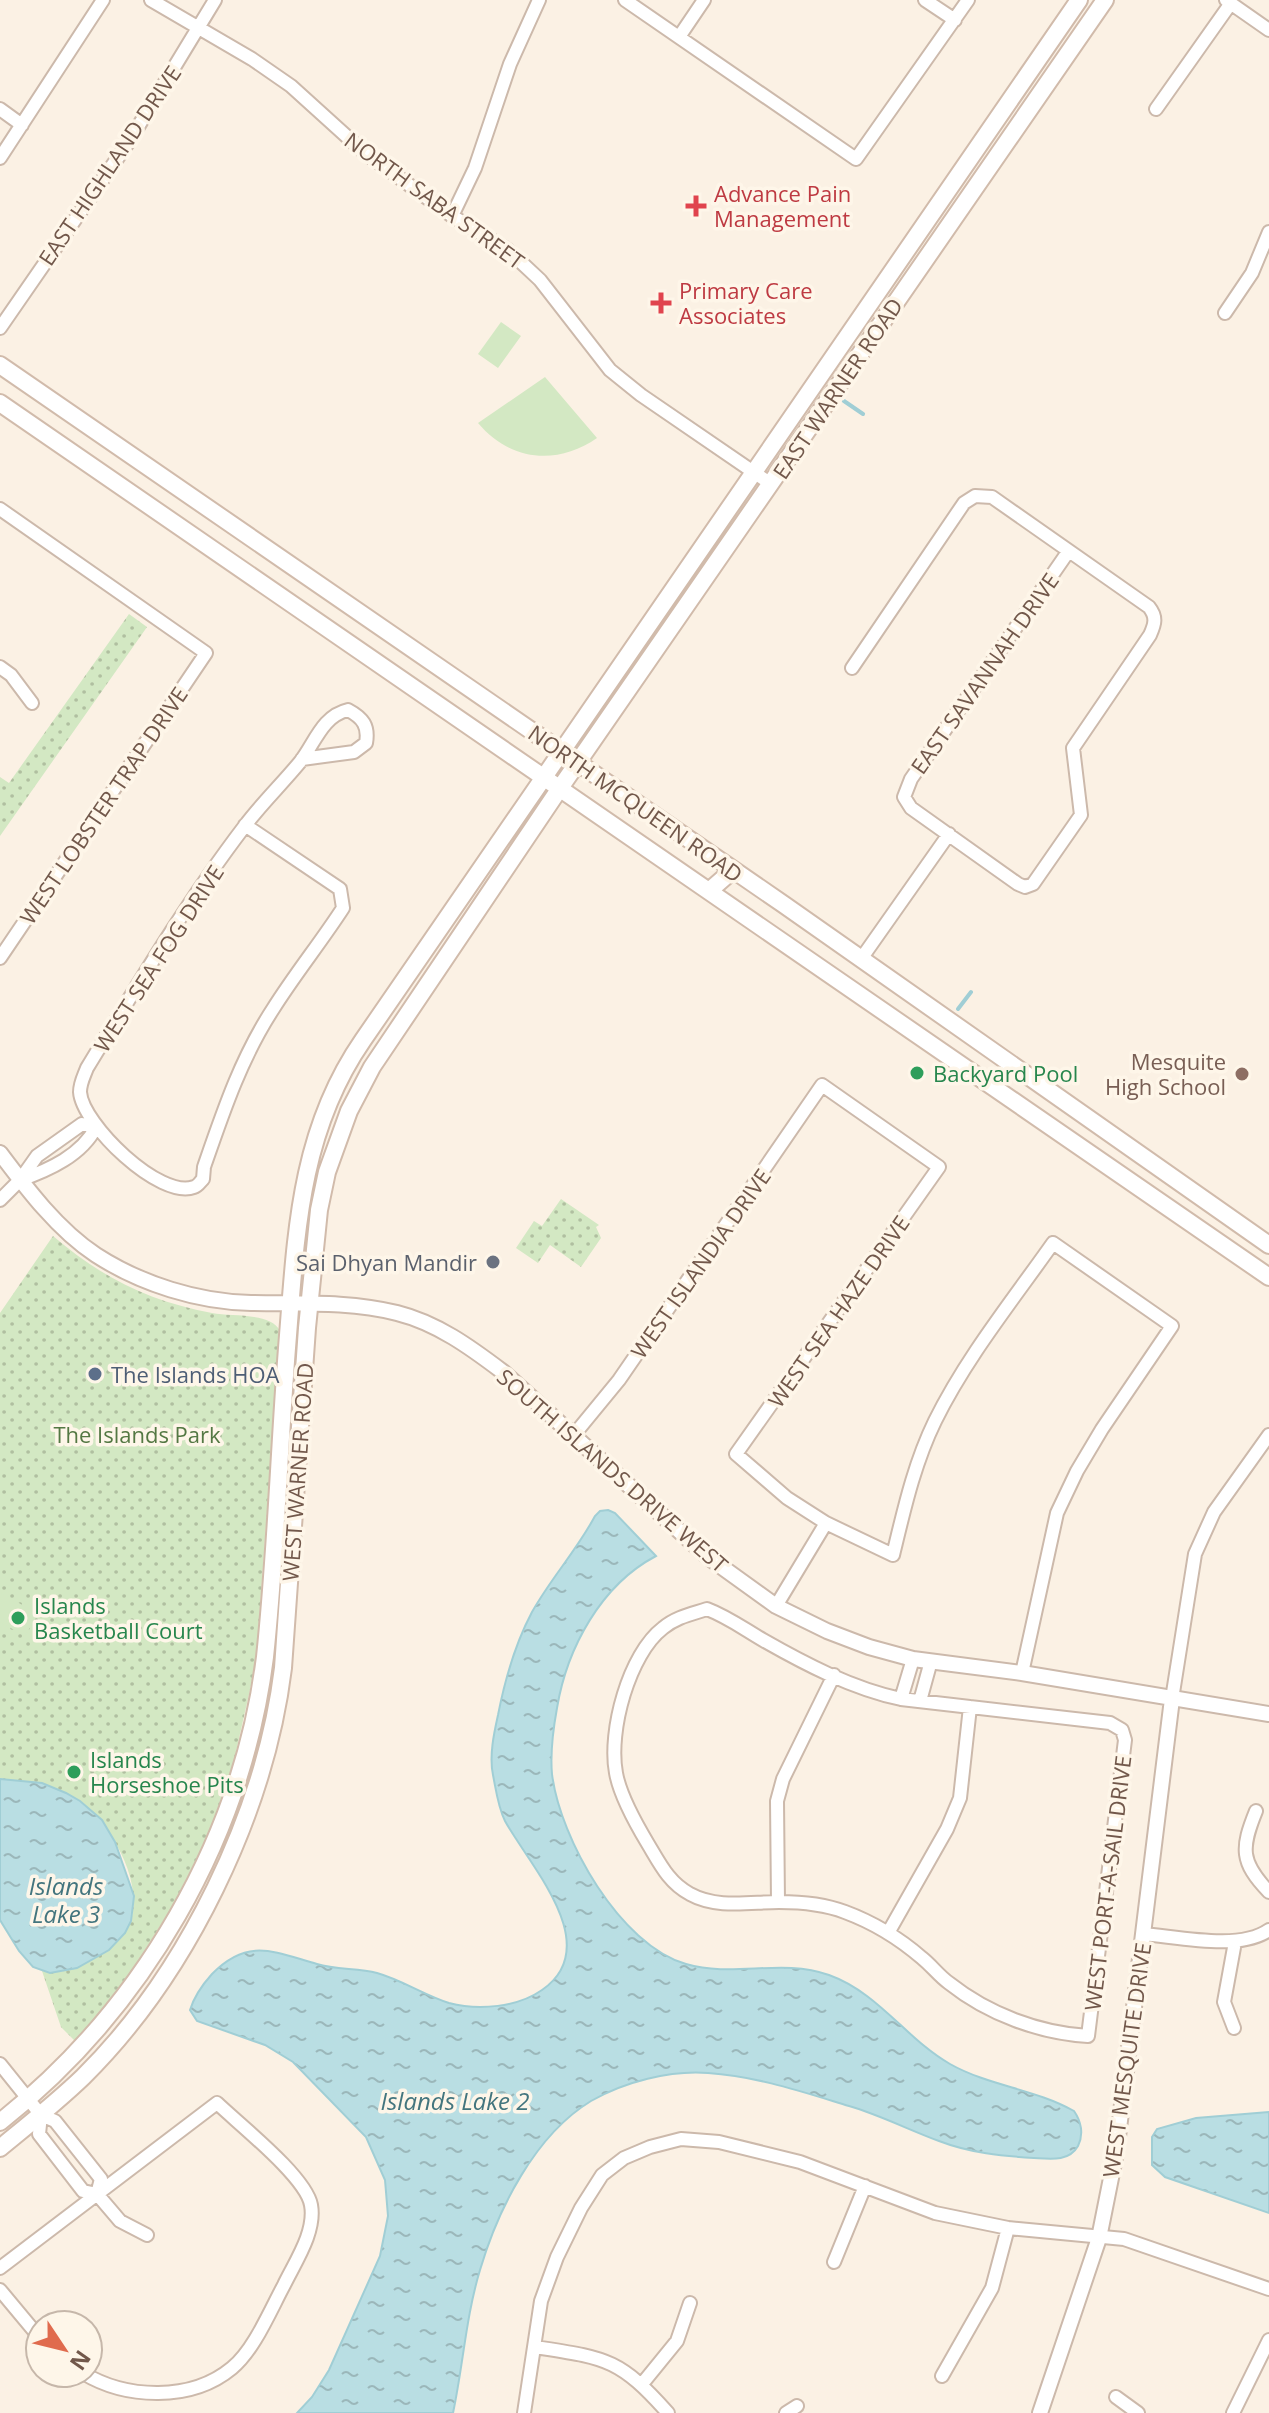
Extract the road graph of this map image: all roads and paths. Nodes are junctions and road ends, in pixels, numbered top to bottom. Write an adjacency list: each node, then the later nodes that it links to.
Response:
1 (103, 0): 18 (street)
2 (151, 0): 13 (street, NORTH SABA STREET)
3 (215, 0): 13 (street, EAST HIGHLAND DRIVE)
4 (539, 0): 22 (street)
5 (625, 0): 15 (street)
6 (704, 0): 15 (street)
7 (925, 0): 12 (street)
8 (968, 0): 12 (street)
9 (1079, 0): 19 (main road, EAST WARNER ROAD)
10 (1105, 0): 21 (main road, EAST WARNER ROAD)
11 (1228, 2): 14 (street); 17 (street)
12 (955, 20): 15 (street)
13 (200, 27): 22 (street, NORTH SABA STREET); 25 (street, EAST HIGHLAND DRIVE)
14 (1269, 30)
15 (679, 37)
16 (0, 109): 18 (street)
17 (1156, 109)
18 (22, 125): 20 (street)
19 (989, 132): 21 (main road); 28 (main road, EAST WARNER ROAD)
20 (0, 158)
21 (964, 204): 29 (main road, EAST WARNER ROAD)
22 (452, 216): 28 (street, NORTH SABA STREET)
23 (1269, 232): 24 (street)
24 (1225, 313)
25 (0, 328)
26 (0, 365): 31 (main road, NORTH MCQUEEN ROAD)
27 (0, 403): 34 (main road, NORTH MCQUEEN ROAD)
28 (753, 473): 29 (street, NORTH SABA STREET); 40 (main road, EAST WARNER ROAD)
29 (771, 484): 41 (main road, EAST WARNER ROAD)
30 (0, 509): 46 (street, WEST LOBSTER TRAP DRIVE)
31 (272, 552): 34 (main road); 40 (main road, NORTH MCQUEEN ROAD)
32 (1068, 552): 35 (street); 43 (street, EAST SAVANNAH DRIVE); 43 (street)
33 (900, 572): 35 (street)
34 (255, 578): 40 (main road, NORTH MCQUEEN ROAD)
35 (912, 580): 37 (street)
36 (0, 667): 38 (street)
37 (852, 668)
38 (32, 703)
39 (302, 759): 39 (street, WEST SEA FOG DRIVE); 42 (street, WEST SEA FOG DRIVE)
40 (552, 764): 41 (main road, NORTH MCQUEEN ROAD); 41 (main road, NORTH MCQUEEN ROAD); 49 (main road, WEST WARNER ROAD)
41 (569, 776): 44 (main road, NORTH MCQUEEN ROAD); 45 (main road, NORTH MCQUEEN ROAD); 50 (main road, WEST WARNER ROAD)
42 (245, 825): 52 (street, WEST SEA FOG DRIVE); 52 (street)
43 (949, 834): 47 (street)
44 (733, 870): 45 (main road); 47 (main road, NORTH MCQUEEN ROAD)
45 (709, 891): 48 (main road, NORTH MCQUEEN ROAD)
46 (0, 958)
47 (861, 959): 48 (main road); 56 (main road, NORTH MCQUEEN ROAD)
48 (845, 985): 57 (main road, NORTH MCQUEEN ROAD)
49 (363, 1040): 50 (main road); 58 (main road, WEST WARNER ROAD)
50 (381, 1051): 59 (main road, WEST WARNER ROAD)
51 (822, 1085): 61 (street, WEST ISLANDIA DRIVE); 62 (street, WEST SEA HAZE DRIVE)
52 (96, 1127): 54 (street)
53 (0, 1153): 54 (street, SOUTH ISLANDS DRIVE WEST)
54 (20, 1180): 55 (street); 58 (street, SOUTH ISLANDS DRIVE WEST)
55 (0, 1200)
56 (1269, 1245)
57 (1269, 1277)
58 (291, 1301): 59 (street, SOUTH ISLANDS DRIVE WEST); 82 (main road, WEST WARNER ROAD)
59 (309, 1303): 61 (street, SOUTH ISLANDS DRIVE WEST); 83 (main road, WEST WARNER ROAD)
60 (1269, 1435): 69 (street)
61 (573, 1436): 63 (street, SOUTH ISLANDS DRIVE WEST)
62 (826, 1523): 63 (street); 66 (street)
63 (776, 1606): 64 (street, SOUTH ISLANDS DRIVE WEST)
64 (913, 1659): 65 (street, SOUTH ISLANDS DRIVE WEST); 68 (street)
65 (931, 1661): 66 (street, SOUTH ISLANDS DRIVE WEST); 70 (street)
66 (1022, 1673): 69 (street, SOUTH ISLANDS DRIVE WEST)
67 (834, 1675): 68 (street); 75 (street); 75 (street)
68 (901, 1699): 70 (street)
69 (1172, 1699): 72 (street, SOUTH ISLANDS DRIVE WEST); 78 (street, WEST MESQUITE DRIVE)
70 (920, 1701): 71 (street)
71 (970, 1707): 77 (street); 77 (street, WEST PORT-A-SAIL DRIVE)
72 (1269, 1714)
73 (1256, 1811): 74 (street)
74 (1269, 1892)
75 (778, 1902): 77 (street)
76 (1269, 1930): 79 (street)
77 (888, 1933)
78 (1143, 1934): 79 (street); 90 (street, WEST MESQUITE DRIVE)
79 (1235, 1942): 80 (street)
80 (1234, 2028)
81 (0, 2064): 82 (street)
82 (29, 2100): 83 (street); 84 (main road, WEST WARNER ROAD)
83 (41, 2115): 85 (main road, WEST WARNER ROAD); 87 (street); 87 (street)
84 (0, 2122)
85 (0, 2148)
86 (865, 2186): 88 (street); 91 (street); 98 (street)
87 (97, 2194): 89 (street); 92 (street); 100 (street)
88 (1008, 2228): 90 (street); 99 (street)
89 (147, 2235)
90 (1099, 2238): 93 (street); 105 (street, WEST MESQUITE DRIVE)
91 (834, 2262)
92 (0, 2268)
93 (1269, 2289)
94 (0, 2290): 96 (street)
95 (690, 2303): 101 (street)
96 (24, 2319)
97 (1269, 2340): 107 (street)
98 (535, 2347): 101 (street); 103 (street)
99 (942, 2376)
100 (104, 2383)
101 (642, 2384): 104 (street)
102 (1116, 2397): 106 (street)
103 (524, 2413)
104 (668, 2413)
105 (1040, 2413)
106 (1138, 2413)
107 (1233, 2413)

